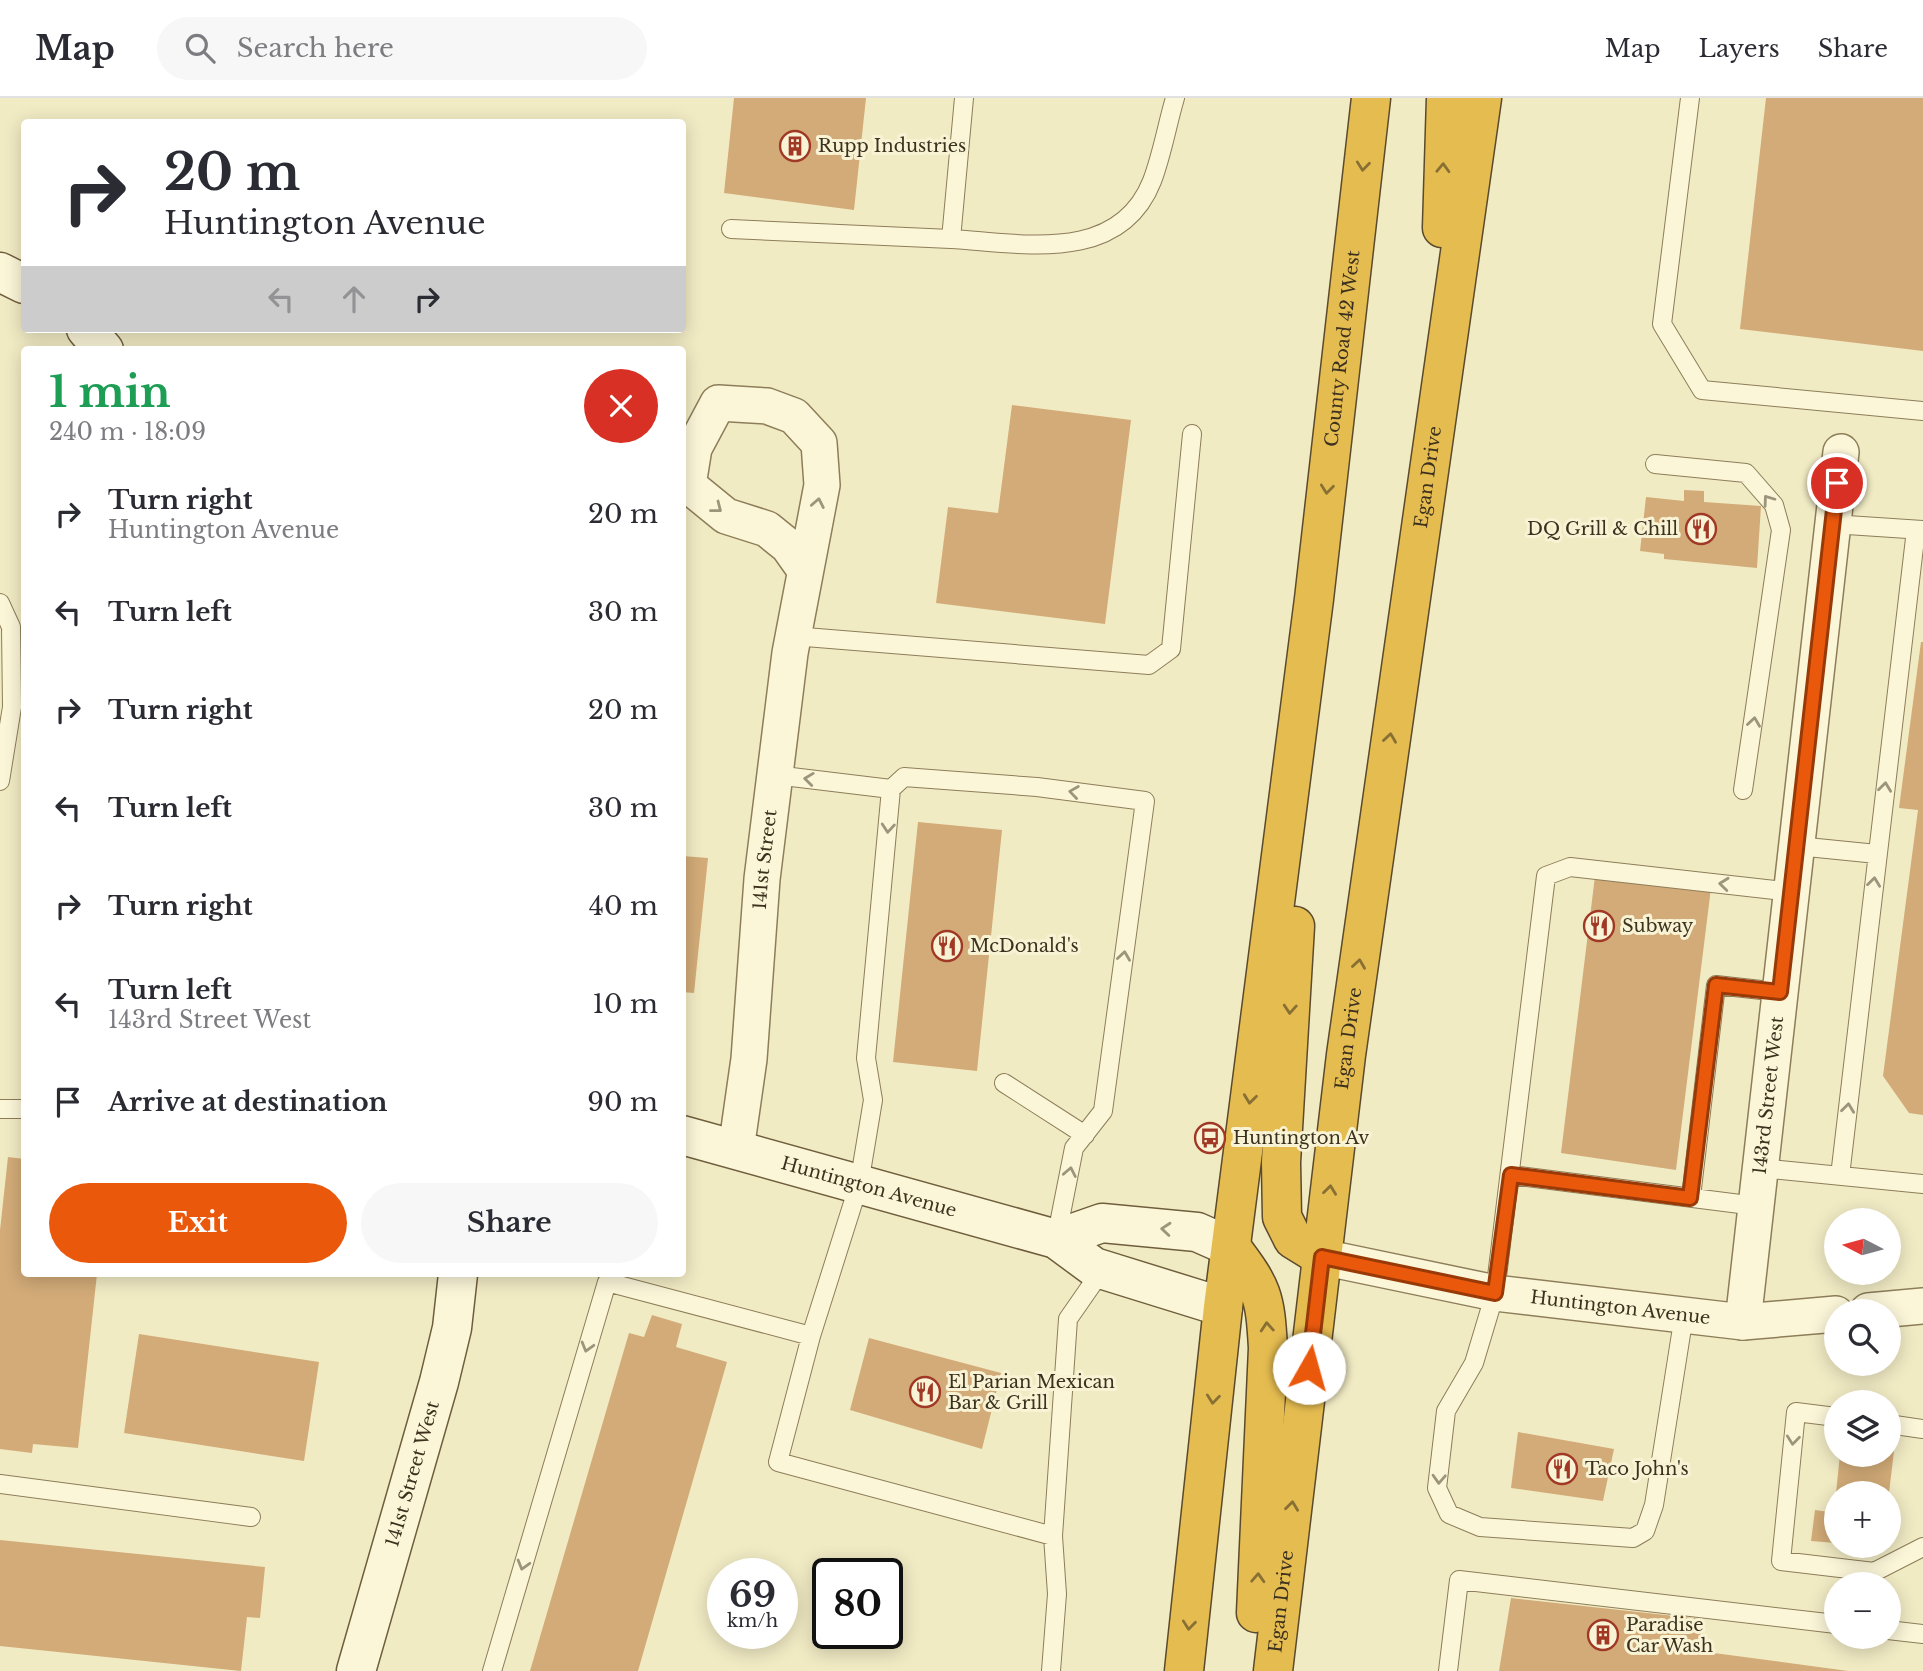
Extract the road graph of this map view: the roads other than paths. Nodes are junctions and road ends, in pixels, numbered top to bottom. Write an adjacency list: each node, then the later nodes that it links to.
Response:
1 (964, 98): 8 (lane)
2 (1175, 98): 8 (lane)
3 (1371, 98): 19 (highway, County Road 42 West, one-way to 19)
4 (1446, 98): 11 (highway, one-way to 4)
5 (1482, 98): 11 (highway)
6 (1690, 98): 12 (lane)
7 (731, 229): 8 (lane)
8 (951, 239)
9 (0, 272): 10 (street)
10 (21, 282)
11 (1436, 408): 46 (highway, Egan Drive, one-way to 11)
12 (1923, 411)
13 (1192, 434): 22 (lane)
14 (1840, 452): 16 (street, 143rd Street West)
15 (1655, 464): 26 (lane, one-way to 15)
16 (1832, 524): 17 (lane); 27 (street, 143rd Street West)
17 (1920, 530): 28 (lane, one-way to 17)
18 (805, 570): 18 (street, 141st Street, one-way to 18); 22 (street, 141st Street)
19 (1314, 599): 45 (highway, one-way to 45); 46 (highway, one-way to 46)
20 (0, 603): 21 (lane)
21 (18, 627): 24 (lane)
22 (793, 636): 23 (street, 141st Street)
23 (775, 775): 25 (lane, one-way to 23); 36 (street, 141st Street)
24 (0, 781)
25 (891, 789): 34 (lane, one-way to 25); 40 (lane, one-way to 40)
26 (1743, 790)
27 (1797, 846): 28 (lane); 29 (street, 143rd Street West)
28 (1877, 854): 39 (lane, one-way to 28)
29 (1792, 892): 30 (street, 143rd Street West); 38 (lane, one-way to 38)
30 (1780, 992): 37 (street, 143rd Street West); 42 (lane)
31 (1004, 1083): 34 (lane)
32 (0, 1109): 33 (lane)
33 (21, 1109)
34 (1085, 1135): 44 (lane, one-way to 34)
35 (686, 1136): 36 (street, Huntington Avenue)
36 (736, 1150): 40 (street, Huntington Avenue)
37 (1760, 1168): 39 (lane); 43 (street, 143rd Street West)
38 (1511, 1175): 42 (lane); 49 (lane)
39 (1840, 1176): 41 (lane)
40 (859, 1184): 44 (street, Huntington Avenue); 54 (lane)
41 (1923, 1184)
42 (1690, 1198): 43 (lane)
43 (1756, 1206): 53 (street, 143rd Street West)
44 (1056, 1239): 45 (street, one-way to 44); 47 (street, Huntington Avenue)
45 (1231, 1247): 50 (highway); 69 (highway, one-way to 45)
46 (1322, 1257): 49 (street, Huntington Avenue); 70 (highway, Egan Drive, one-way to 46)
47 (1102, 1270): 50 (street, Huntington Avenue); 60 (lane)
48 (458, 1277): 65 (street, 141st Street West)
49 (1495, 1293): 51 (street, Huntington Avenue); 51 (lane, one-way to 51)
50 (1223, 1307): 68 (highway, one-way to 68)
51 (1684, 1315): 53 (street, Huntington Avenue)
52 (1824, 1315): 53 (street, Huntington Avenue)
53 (1743, 1322)
54 (811, 1336): 60 (lane); 66 (lane, one-way to 66)
55 (1824, 1416): 61 (lane, one-way to 61)
56 (1901, 1426): 57 (lane)
57 (1923, 1429)
58 (0, 1484): 59 (lane)
59 (251, 1517)
60 (1053, 1536): 67 (lane)
61 (1923, 1547)
62 (1824, 1622): 71 (lane)
63 (1901, 1631): 64 (lane)
64 (1923, 1634)
65 (356, 1671)
66 (492, 1671)
67 (1051, 1671)
68 (1184, 1671)
69 (1254, 1671)
70 (1273, 1671)
71 (1448, 1671)

